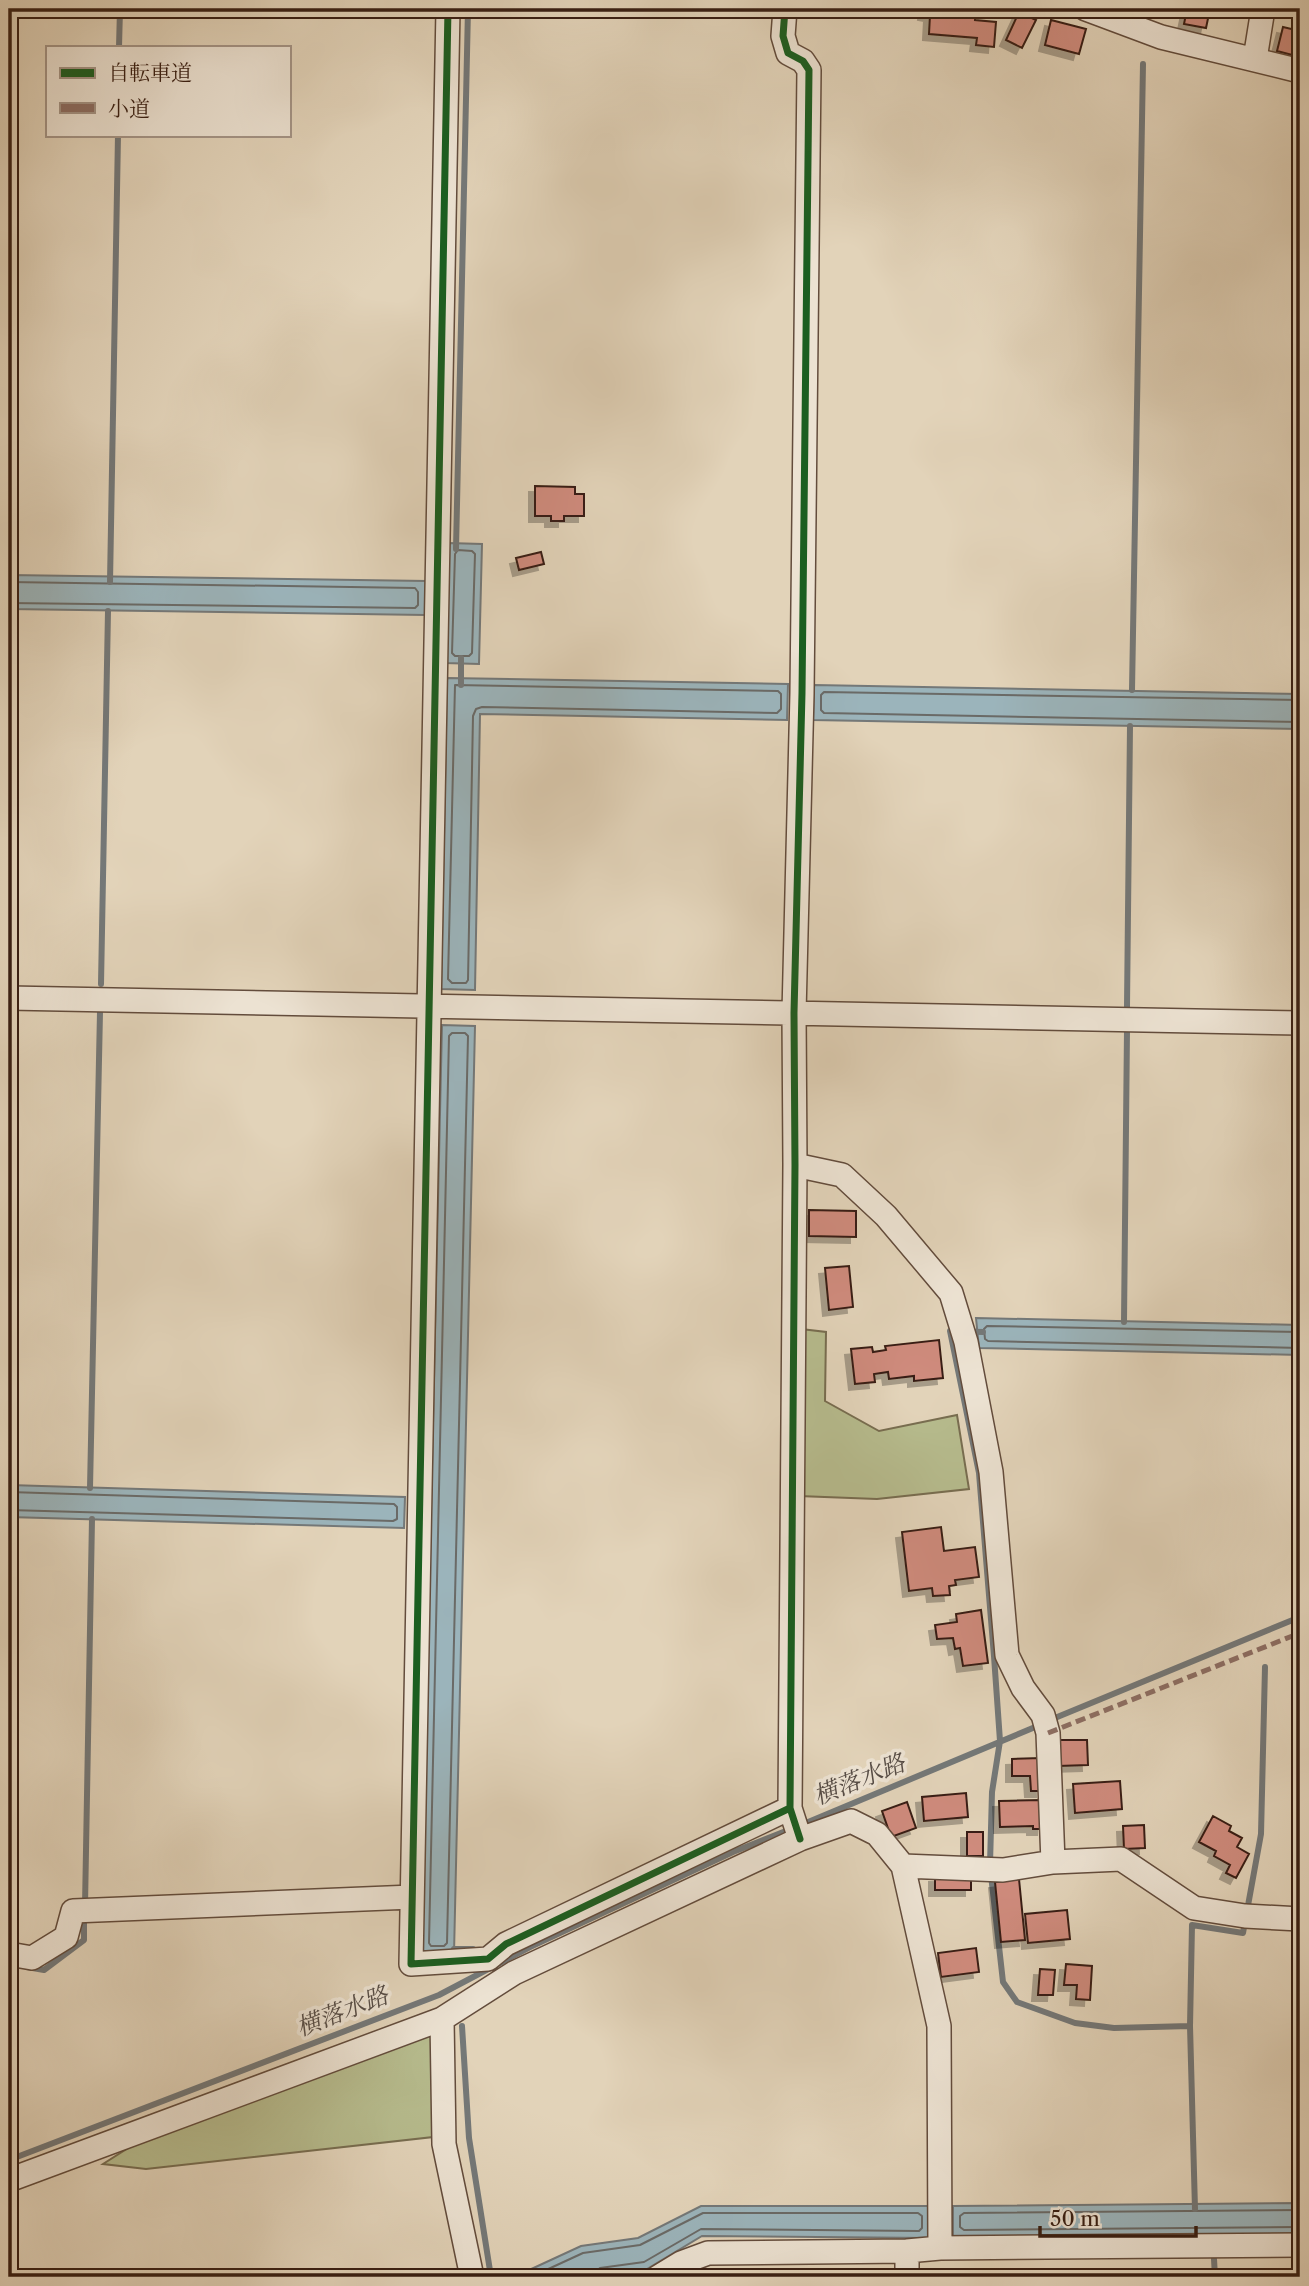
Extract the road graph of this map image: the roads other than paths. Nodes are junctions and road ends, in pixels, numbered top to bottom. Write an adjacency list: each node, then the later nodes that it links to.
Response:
1 (448, 9): 8 (street)
2 (785, 9): 9 (street)
3 (1086, 9): 5 (street)
4 (1264, 9): 5 (street)
5 (1255, 59): 6 (street)
6 (1300, 71)
7 (9, 998): 8 (street)
8 (428, 1006): 9 (street); 16 (street)
9 (794, 1013): 10 (street); 11 (street)
10 (1300, 1023)
11 (795, 1165): 12 (street); 14 (street)
12 (790, 1808): 13 (street); 18 (street)
13 (800, 1839): 15 (street); 20 (street)
14 (1053, 1862): 15 (street); 17 (street)
15 (903, 1866): 23 (street)
16 (412, 1897): 18 (street); 19 (street)
17 (1300, 1919)
18 (506, 1944): 20 (street)
19 (9, 1954)
20 (513, 1973): 21 (street)
21 (442, 2019): 22 (street); 26 (street)
22 (9, 2180)
23 (939, 2230): 24 (street); 25 (street)
24 (1300, 2245)
25 (907, 2250): 27 (street); 28 (street)
26 (472, 2277)
27 (658, 2277)
28 (907, 2277)

